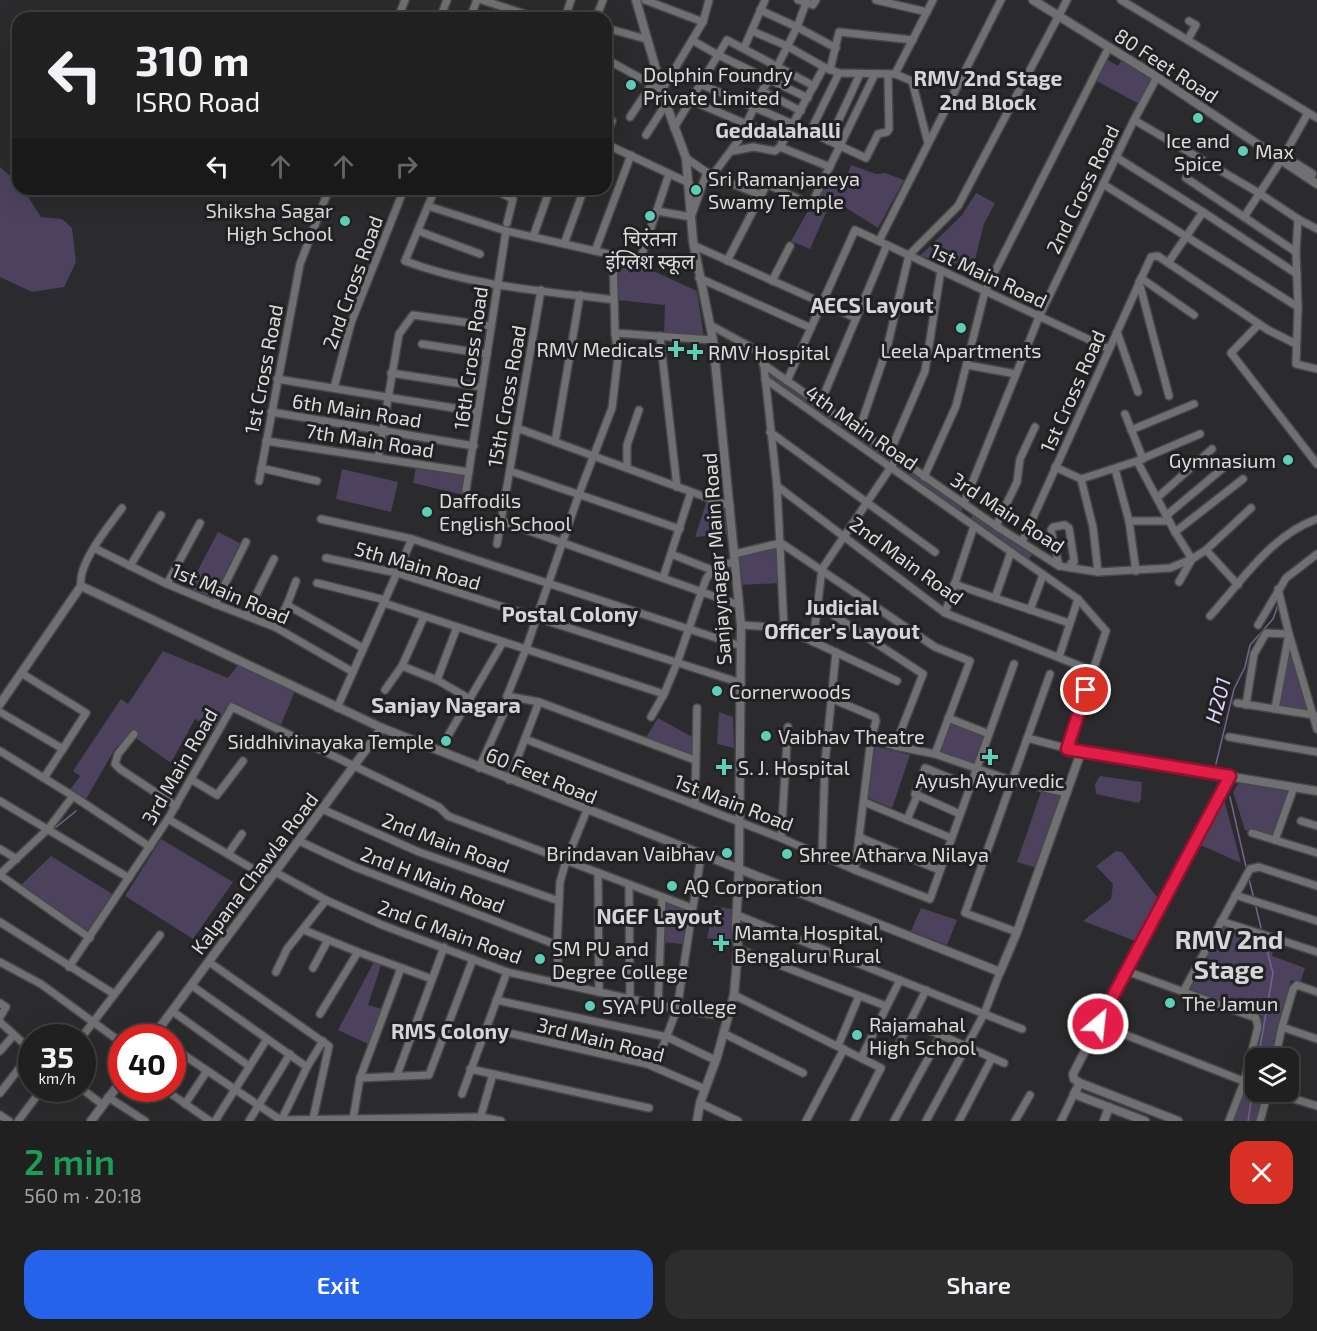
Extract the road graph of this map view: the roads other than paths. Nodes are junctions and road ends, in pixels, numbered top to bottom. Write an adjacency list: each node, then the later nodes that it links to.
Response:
1 (482, 0): 14 (street)
2 (636, 0): 25 (street, Sanjaynagar Main Road)
3 (709, 0): 20 (street)
4 (765, 0): 15 (street)
5 (798, 0): 13 (street)
6 (876, 0): 18 (street)
7 (933, 0): 18 (street)
8 (1001, 0): 63 (street)
9 (1033, 0): 19 (street, 80 Feet Road)
10 (1067, 0): 19 (street)
11 (1121, 0): 26 (street)
12 (650, 1): 20 (street)
13 (812, 3): 22 (street)
14 (506, 8): 16 (street); 17 (street)
15 (760, 10): 22 (street); 24 (street)
16 (504, 12)
17 (517, 12)
18 (927, 12): 28 (street)
19 (1059, 15): 30 (street, 80 Feet Road); 108 (street)
20 (703, 22): 27 (street)
21 (1195, 25): 26 (street)
22 (797, 27): 29 (street); 32 (street)
23 (612, 30): 25 (street)
24 (752, 31): 29 (street); 31 (street)
25 (646, 39): 46 (street, Sanjaynagar Main Road)
26 (1188, 39): 53 (street)
27 (692, 40): 33 (street); 46 (street)
28 (913, 40): 32 (street); 40 (street)
29 (787, 46): 35 (street); 36 (street)
30 (1109, 47): 41 (street, 80 Feet Road); 118 (street)
31 (744, 48): 33 (street); 35 (street)
32 (836, 48): 36 (street)
33 (718, 55): 42 (street); 44 (street)
34 (612, 62): 43 (street)
35 (777, 67): 42 (street); 45 (street)
36 (827, 69): 37 (street); 45 (street)
37 (839, 73): 38 (street); 60 (street)
38 (860, 74): 39 (street); 62 (street)
39 (875, 74): 40 (street); 66 (street)
40 (891, 74): 63 (street); 66 (street)
41 (1157, 77): 56 (street, 2nd Cross Road); 71 (street, 80 Feet Road)
42 (769, 80): 47 (street); 48 (street)
43 (652, 84): 46 (street); 54 (street)
44 (700, 84): 49 (street); 51 (street)
45 (814, 86): 48 (street)
46 (662, 90): 50 (street, Sanjaynagar Main Road)
47 (762, 91): 51 (street); 52 (street)
48 (808, 98): 52 (street)
49 (690, 100): 57 (street); 59 (street)
50 (666, 104): 59 (street, Sanjaynagar Main Road); 61 (street)
51 (754, 108): 57 (street); 58 (street)
52 (801, 111): 58 (street)
53 (1308, 113): 55 (street); 71 (street)
54 (630, 117)
55 (1317, 118)
56 (1134, 120): 69 (street, 2nd Cross Road); 80 (street)
57 (746, 124): 64 (street); 67 (street)
58 (794, 124): 60 (street); 64 (street)
59 (674, 128): 70 (street, Sanjaynagar Main Road)
60 (810, 132): 62 (street)
61 (646, 135)
62 (829, 141): 66 (street)
63 (928, 143): 99 (street)
64 (782, 144): 67 (street); 72 (street)
65 (612, 147): 68 (street)
66 (841, 147): 72 (street)
67 (733, 151): 74 (street)
68 (631, 155): 73 (street); 104 (street)
69 (1116, 157): 78 (street, 2nd Cross Road); 90 (street)
70 (686, 158): 74 (street); 77 (street, Sanjaynagar Main Road)
71 (1282, 159): 76 (street, 80 Feet Road); 79 (street, 80 Feet Road); 80 (street)
72 (830, 167): 87 (street)
73 (669, 174): 77 (street); 89 (street)
74 (710, 174): 87 (street); 91 (street)
75 (1186, 178): 92 (street)
76 (1317, 178)
77 (688, 183): 91 (street, Sanjaynagar Main Road)
78 (1103, 184): 98 (street); 124 (street, 2nd Cross Road)
79 (1317, 184)
80 (1259, 193): 92 (street); 93 (street)
81 (327, 195): 143 (street, 1st Cross Road)
82 (402, 195): 147 (street, 2nd Cross Road)
83 (433, 195): 88 (street)
84 (508, 195): 94 (street, 16th Cross Road)
85 (548, 195): 97 (street)
86 (582, 195): 100 (street)
87 (761, 195): 109 (street)
88 (428, 206): 94 (street); 96 (street)
89 (657, 211): 91 (street); 107 (street)
90 (1203, 212): 98 (street); 112 (street)
91 (691, 217): 102 (street, Sanjaynagar Main Road)
92 (1244, 217): 105 (street)
93 (1298, 219): 95 (street); 105 (street)
94 (507, 227): 97 (street); 116 (street, 16th Cross Road)
95 (1317, 229)
96 (418, 231): 106 (street); 116 (street)
97 (533, 237): 100 (street)
98 (1185, 237): 110 (street); 122 (street)
99 (879, 241): 101 (street, 1st Main Road); 121 (street, 1st Main Road)
100 (564, 244): 104 (street)
101 (887, 245): 108 (street, 1st Main Road); 125 (street)
102 (695, 246): 109 (street); 113 (street, Sanjaynagar Main Road)
103 (790, 246): 115 (street)
104 (595, 250): 107 (street)
105 (1296, 252): 112 (street)
106 (480, 254)
107 (613, 255): 120 (street)
108 (909, 255): 111 (street, 1st Main Road); 160 (street)
109 (727, 261): 115 (street)
110 (1168, 263): 114 (street, 1st Cross Road); 127 (street)
111 (941, 270): 118 (street, 1st Main Road); 168 (street)
112 (1297, 274): 122 (street)
113 (699, 278): 126 (street, Sanjaynagar Main Road); 129 (street)
114 (1140, 280): 123 (street); 130 (street, 1st Cross Road); 149 (street)
115 (772, 281): 121 (street)
116 (497, 284): 117 (street); 128 (street, 16th Cross Road)
117 (541, 290): 119 (street); 158 (street, 15th Cross Road)
118 (985, 291): 124 (street, 1st Main Road); 139 (street)
119 (580, 295): 120 (street); 165 (street)
120 (614, 300): 131 (street)
121 (822, 303): 125 (street); 129 (street)
122 (1298, 308): 135 (street)
123 (1194, 315)
124 (1039, 317): 136 (street, 1st Main Road); 142 (street, 2nd Cross Road)
125 (856, 318): 151 (street)
126 (710, 324): 133 (street, Sanjaynagar Main Road); 138 (street, 3rd Main Road)
127 (1259, 324): 135 (street); 174 (street)
128 (491, 326): 137 (street, 16th Cross Road); 141 (street)
129 (811, 328): 145 (street)
130 (1117, 332): 136 (street, 1st Cross Road); 148 (street)
131 (615, 333): 132 (street); 169 (street)
132 (660, 336): 133 (street); 188 (street)
133 (713, 340): 195 (street, Sanjaynagar Main Road)
134 (422, 344): 137 (street)
135 (1296, 344): 140 (street)
136 (1109, 350): 176 (street, 1st Cross Road)
137 (487, 354): 146 (street, 16th Cross Road)
138 (763, 364): 144 (street); 145 (street, 3rd Main Road)
139 (967, 365): 142 (street); 182 (street)
140 (1317, 369)
141 (391, 373): 146 (street); 150 (street)
142 (1016, 374): 194 (street, 2nd Cross Road)
143 (277, 379): 147 (street); 154 (street, 1st Cross Road)
144 (765, 379): 162 (street); 175 (street, 4th Main Road)
145 (787, 381): 151 (street, 3rd Main Road)
146 (482, 387): 155 (street, 16th Cross Road)
147 (334, 388): 150 (street)
148 (1138, 392)
149 (1169, 396)
150 (388, 398): 155 (street); 159 (street)
151 (820, 404): 160 (street, 3rd Main Road)
152 (1194, 404): 161 (street)
153 (639, 410): 178 (street)
154 (271, 412): 159 (street, 6th Main Road); 164 (street, 1st Cross Road)
155 (478, 412): 166 (street, 16th Cross Road)
156 (1125, 414): 161 (street)
157 (1035, 427): 206 (street)
158 (517, 428): 165 (street); 180 (street, 15th Cross Road)
159 (383, 430): 166 (street, 6th Main Road); 170 (street)
160 (859, 430): 168 (street, 3rd Main Road)
161 (1131, 430): 172 (street)
162 (770, 432): 187 (street); 193 (street)
163 (1200, 434): 172 (street)
164 (266, 441): 170 (street, 7th Main Road); 177 (street, 1st Cross Road)
165 (555, 442): 169 (street)
166 (474, 446): 181 (street, 16th Cross Road)
167 (1212, 449): 192 (street)
168 (890, 453): 171 (street, 3rd Main Road)
169 (593, 456): 178 (street); 191 (street)
170 (378, 458): 181 (street, 7th Main Road)
171 (897, 458): 175 (street); 182 (street, 3rd Main Road)
172 (1140, 460): 179 (street); 192 (street)
173 (1229, 464): 199 (street)
174 (1317, 464)
175 (891, 467): 193 (street); 205 (street, 4th Main Road)
176 (1055, 467): 183 (street); 213 (street, 1st Cross Road)
177 (261, 468): 185 (street, 1st Cross Road); 186 (street)
178 (627, 468): 188 (street)
179 (1115, 469): 183 (street); 203 (street)
180 (510, 471): 191 (street); 202 (street, 15th Cross Road)
181 (469, 472): 189 (street, 16th Cross Road)
182 (924, 477): 194 (street, 3rd Main Road)
183 (1081, 479): 234 (street)
184 (1243, 479): 208 (street)
185 (259, 481)
186 (317, 481)
187 (777, 486): 209 (street, 2nd Main Road); 214 (street)
188 (677, 487): 190 (street)
189 (466, 490)
190 (692, 492): 195 (street); 207 (street)
191 (579, 494): 207 (street); 212 (street)
192 (1158, 497): 199 (street)
193 (867, 502): 209 (street); 218 (street)
194 (964, 503): 206 (street, 3rd Main Road)
195 (729, 506): 224 (street, Sanjaynagar Main Road)
196 (122, 508): 216 (street)
197 (1251, 508): 217 (street, 3rd Main Road)
198 (161, 515): 228 (street)
199 (1168, 518): 203 (street); 208 (street)
200 (321, 519): 210 (street)
201 (1317, 519): 244 (street)
202 (501, 521): 212 (street); 215 (street, 15th Cross Road)
203 (1129, 521): 233 (street)
204 (200, 524): 241 (street)
205 (974, 526): 219 (street, 4th Main Road); 242 (street)
206 (996, 526): 213 (street, 3rd Main Road)
207 (680, 529): 220 (street)
208 (1175, 532): 226 (street)
209 (844, 535): 231 (street); 256 (street, 2nd Main Road)
210 (412, 539): 235 (street); 243 (street)
211 (246, 542): 251 (street)
212 (562, 542): 237 (street); 243 (street)
213 (1022, 542): 221 (street, 3rd Main Road)
214 (781, 543): 224 (street); 231 (street); 266 (street)
215 (497, 544)
216 (94, 548): 228 (street, 1st Main Road); 245 (street)
217 (1206, 550): 226 (street, 3rd Main Road); 244 (street)
218 (935, 552)
219 (1011, 552): 229 (street, 4th Main Road); 248 (street)
220 (671, 554): 232 (street); 237 (street)
221 (1039, 554): 227 (street, 3rd Main Road); 229 (street)
222 (1317, 554): 246 (street)
223 (326, 558): 235 (street, 5th Main Road)
224 (735, 558): 232 (street); 253 (street, Sanjaynagar Main Road)
225 (274, 559): 257 (street)
226 (1192, 559): 233 (street, 3rd Main Road); 239 (street)
227 (1058, 563): 230 (street, 3rd Main Road); 230 (street)
228 (130, 566): 241 (street, 1st Main Road)
229 (1029, 566): 236 (street, 4th Main Road)
230 (1071, 566): 234 (street, 3rd Main Road)
231 (822, 569): 254 (street); 301 (street)
232 (712, 570): 247 (street)
233 (1136, 571): 234 (street, 3rd Main Road)
234 (1098, 572)
235 (397, 573): 250 (street); 260 (street, 5th Main Road)
236 (1043, 575): 249 (street, 4th Main Road); 255 (street)
237 (663, 578): 247 (street)
238 (296, 581): 252 (street)
239 (1179, 582)
240 (317, 583): 250 (street)
241 (167, 584): 251 (street, 1st Main Road)
242 (954, 584): 248 (street); 256 (street)
243 (548, 585): 260 (street); 267 (street)
244 (1238, 585): 259 (street)
245 (81, 586): 281 (street); 295 (street, 60 Feet Road)
246 (1278, 589): 263 (street); 268 (street)
247 (702, 592): 253 (street); 267 (street)
248 (995, 598): 255 (street)
249 (1078, 599): 261 (street); 279 (street, 4th Main Road)
250 (384, 602): 258 (street); 272 (street)
251 (215, 604): 257 (street, 1st Main Road)
252 (287, 605): 264 (street); 272 (street)
253 (739, 605): 262 (street, Sanjaynagar Main Road)
254 (818, 605): 270 (street); 312 (street)
255 (1030, 610): 261 (street)
256 (945, 613): 275 (street, 2nd Main Road)
257 (246, 615): 264 (street, 1st Main Road)
258 (424, 616): 265 (street); 278 (street)
259 (1210, 616)
260 (537, 618): 273 (street); 276 (street, 5th Main Road)
261 (1069, 623): 275 (street)
262 (741, 625): 266 (street); 271 (street, Sanjaynagar Main Road)
263 (1258, 625)
264 (275, 627): 280 (street, 1st Main Road)
265 (457, 627): 269 (street); 283 (street)
266 (784, 628): 270 (street)
267 (688, 629): 271 (street); 276 (street)
268 (1289, 634): 294 (street); 297 (street); 299 (street)
269 (503, 642): 273 (street); 290 (street)
270 (813, 642): 274 (street)
271 (741, 646): 285 (street, Sanjaynagar Main Road)
272 (363, 648): 280 (street)
273 (526, 649): 287 (street); 288 (street)
274 (836, 652): 284 (street); 289 (street)
275 (1059, 657): 279 (street, 2nd Main Road)
276 (677, 663): 285 (street, 5th Main Road); 287 (street)
277 (1014, 664): 307 (street)
278 (402, 666): 283 (street); 286 (street)
279 (1093, 670): 314 (street)
280 (353, 672): 295 (street)
281 (21, 673): 293 (street); 313 (street)
282 (1050, 674): 308 (street)
283 (437, 680): 290 (street)
284 (897, 681)
285 (741, 683): 344 (street, Sanjaynagar Main Road)
286 (385, 690)
287 (664, 694): 300 (street)
288 (507, 696): 291 (street); 322 (street)
289 (830, 698): 311 (street); 359 (street)
290 (470, 699): 306 (street)
291 (539, 702): 310 (street); 319 (street)
292 (1237, 703): 294 (street)
293 (0, 704)
294 (1246, 705): 297 (street)
295 (337, 708): 303 (street, 60 Feet Road)
296 (697, 708): 319 (street)
297 (1275, 709): 299 (street)
298 (0, 712): 313 (street)
299 (1314, 715): 304 (street)
300 (651, 717)
301 (948, 718): 307 (street); 318 (street)
302 (788, 727): 351 (street)
303 (382, 728): 321 (street, Kalpana Chawla Road); 322 (street, 60 Feet Road)
304 (1317, 729)
305 (134, 734): 338 (street)
306 (449, 734)
307 (989, 734): 323 (street)
308 (1027, 738): 314 (street); 328 (street)
309 (1230, 738): 317 (street)
310 (525, 739): 327 (street); 337 (street, 1st Main Road)
311 (871, 739): 312 (street); 336 (street)
312 (895, 746): 318 (street)
313 (63, 749): 325 (street)
314 (1067, 749): 316 (street)
315 (0, 751): 325 (street)
316 (1081, 752): 324 (street); 332 (street)
317 (1317, 752)
318 (935, 754): 323 (street)
319 (695, 760): 337 (street)
320 (243, 761): 326 (street)
321 (354, 766): 326 (street, 3rd Main Road); 339 (street, Kalpana Chawla Road); 362 (street, 3rd Main Road)
322 (479, 768): 327 (street, 60 Feet Road)
323 (977, 768): 328 (street); 329 (street)
324 (1230, 776): 330 (street); 397 (street)
325 (44, 778): 333 (street)
326 (192, 780): 338 (street, 3rd Main Road)
327 (509, 780): 340 (street, 60 Feet Road)
328 (1013, 782): 332 (street); 382 (street)
329 (970, 786): 334 (street); 341 (street)
330 (1294, 787): 331 (street); 353 (street)
331 (1317, 791)
332 (1067, 793): 382 (street)
333 (74, 796): 347 (street); 355 (street)
334 (917, 796): 341 (street); 343 (street)
335 (0, 801): 347 (street)
336 (864, 802): 343 (street); 350 (street)
337 (695, 805): 344 (street, 1st Main Road)
338 (176, 806): 342 (street, 3rd Main Road)
339 (322, 809): 354 (street, Kalpana Chawla Road); 375 (street, 2nd Main Road)
340 (586, 810): 360 (street, 60 Feet Road); 362 (street)
341 (960, 814): 352 (street)
342 (168, 819): 355 (street, 3rd Main Road); 358 (street, 2nd G Main Road)
343 (907, 820): 352 (street)
344 (739, 821): 351 (street, 1st Main Road); 365 (street, Sanjaynagar Main Road)
345 (1301, 821): 346 (street)
346 (1317, 826)
347 (48, 829): 361 (street); 369 (street)
348 (1252, 833): 353 (street)
349 (242, 834): 358 (street)
350 (859, 837): 363 (street); 364 (street)
351 (781, 838): 359 (street, 1st Main Road)
352 (951, 838): 364 (street)
353 (1275, 840): 357 (street)
354 (299, 841): 368 (street, Kalpana Chawla Road); 386 (street, 2nd H Main Road)
355 (150, 847): 369 (street, 3rd Main Road)
356 (0, 849): 361 (street)
357 (1317, 853)
358 (228, 854): 368 (street, 2nd G Main Road)
359 (822, 855): 363 (street, 1st Main Road)
360 (701, 856): 365 (street, 60 Feet Road); 376 (street)
361 (17, 859): 367 (street)
362 (566, 861): 366 (street, 3rd Main Road); 375 (street)
363 (855, 870): 364 (street, 1st Main Road)
364 (939, 870)
365 (739, 871): 377 (street, Sanjaynagar Main Road); 400 (street, 60 Feet Road)
366 (598, 873): 370 (street, 3rd Main Road); 406 (street)
367 (0, 874): 384 (street)
368 (273, 876): 374 (street, 2nd G Main Road); 393 (street, Kalpana Chawla Road)
369 (129, 878): 384 (street, 3rd Main Road)
370 (629, 885): 373 (street, 3rd Main Road); 412 (street)
371 (1317, 885): 372 (street)
372 (1235, 895): 378 (street); 379 (street)
373 (662, 897): 376 (street, 3rd Main Road); 415 (street)
374 (326, 900): 381 (street); 387 (street, 2nd G Main Road)
375 (560, 902): 386 (street)
376 (692, 908): 417 (street)
377 (736, 915): 388 (street, Sanjaynagar Main Road); 402 (street)
378 (1221, 921): 390 (street); 407 (street)
379 (1317, 921)
380 (0, 922): 394 (street)
381 (304, 930): 385 (street); 398 (street)
382 (1017, 932): 400 (street)
383 (160, 935): 409 (street)
384 (90, 938): 394 (street, 3rd Main Road)
385 (328, 940): 389 (street); 395 (street)
386 (557, 945): 403 (street)
387 (444, 947): 391 (street, 2nd G Main Road); 401 (street)
388 (738, 949): 410 (street, Sanjaynagar Main Road); 411 (street)
389 (357, 952): 396 (street); 419 (street)
390 (1317, 952)
391 (473, 959): 399 (street, 2nd G Main Road); 460 (street)
392 (0, 962): 424 (street)
393 (209, 962): 404 (street, Kalpana Chawla Road); 439 (street)
394 (69, 967): 409 (street)
395 (313, 968)
396 (401, 968): 401 (street); 461 (street)
397 (1126, 971): 407 (street); 427 (street)
398 (276, 972)
399 (507, 972): 403 (street, 2nd G Main Road); 413 (street)
400 (1000, 972): 420 (street)
401 (432, 979): 460 (street)
402 (900, 980): 405 (street); 416 (street)
403 (559, 983): 406 (street, 2nd G Main Road)
404 (191, 986): 418 (street, Kalpana Chawla Road); 436 (street)
405 (926, 990): 420 (street); 425 (street)
406 (599, 992): 412 (street, 2nd G Main Road)
407 (1184, 992): 442 (street)
408 (1317, 992): 428 (street)
409 (114, 994): 424 (street)
410 (734, 995): 422 (street, Sanjaynagar Main Road); 441 (street)
411 (860, 996): 416 (street); 441 (street)
412 (630, 998): 415 (street, 2nd G Main Road)
413 (496, 1000): 429 (street); 435 (street)
414 (3, 1005): 421 (street)
415 (658, 1005): 417 (street, 2nd G Main Road)
416 (886, 1006): 448 (street)
417 (676, 1009): 422 (street, 2nd G Main Road); 435 (street)
418 (172, 1011): 426 (street, Kalpana Chawla Road); 452 (street)
419 (321, 1014)
420 (984, 1014): 430 (street); 440 (street)
421 (0, 1017)
422 (728, 1017): 432 (street, Sanjaynagar Main Road)
423 (0, 1022): 434 (street)
424 (93, 1022): 431 (street)
425 (911, 1022): 433 (street); 446 (street)
426 (164, 1024)
427 (1098, 1024): 462 (street); 463 (street)
428 (1282, 1027): 438 (street); 443 (street)
429 (486, 1028): 454 (street, 3rd Main Road); 455 (street)
430 (1022, 1029)
431 (108, 1033)
432 (723, 1033): 450 (street, Sanjaynagar Main Road); 458 (street)
433 (941, 1035): 440 (street); 502 (street)
434 (13, 1036): 437 (street); 444 (street)
435 (667, 1036): 450 (street); 454 (street)
436 (267, 1038): 445 (street); 452 (street)
437 (18, 1040)
438 (1317, 1040)
439 (323, 1041): 453 (street); 485 (street)
440 (966, 1046): 449 (street); 503 (street)
441 (841, 1048): 448 (street); 500 (street)
442 (1253, 1048)
443 (1277, 1048)
444 (0, 1051)
445 (290, 1054): 453 (street); 480 (street)
446 (893, 1056)
447 (186, 1057): 457 (street)
448 (861, 1058): 501 (street)
449 (992, 1058): 451 (street); 504 (street)
450 (715, 1060): 465 (street, Sanjaynagar Main Road)
451 (1004, 1064)
452 (249, 1066): 466 (street)
453 (308, 1067): 496 (street)
454 (655, 1067): 465 (street, 3rd Main Road)
455 (470, 1069): 459 (street); 468 (street)
456 (18, 1070): 467 (street)
457 (207, 1071): 466 (street); 479 (street)
458 (803, 1073)
459 (493, 1074): 483 (street); 487 (street)
460 (397, 1075): 461 (street)
461 (360, 1078): 486 (street)
462 (1245, 1082)
463 (1080, 1083): 469 (street); 509 (street)
464 (1245, 1084): 510 (street)
465 (705, 1089): 478 (street, Sanjaynagar Main Road)
466 (234, 1090): 480 (street); 494 (street)
467 (0, 1093)
468 (462, 1094)
469 (1074, 1094): 482 (street); 506 (street)
470 (1030, 1095): 505 (street)
471 (96, 1096): 473 (street)
472 (108, 1098): 473 (street)
473 (106, 1101): 492 (street); 493 (street)
474 (1299, 1101): 481 (street)
475 (32, 1102): 491 (street)
476 (182, 1102): 479 (street)
477 (1267, 1102): 511 (street)
478 (700, 1103): 488 (street); 498 (street, Sanjaynagar Main Road)
479 (185, 1104): 494 (street)
480 (259, 1104): 495 (street); 496 (street)
481 (1317, 1106)
482 (1109, 1107): 507 (street); 508 (street)
483 (649, 1108)
484 (0, 1114): 490 (street)
485 (313, 1119): 489 (street); 496 (street)
486 (353, 1119): 487 (street); 489 (street)
487 (480, 1119): 497 (street)
488 (728, 1119): 499 (street)
489 (336, 1120)
490 (9, 1121)
491 (18, 1121)
492 (91, 1121)
493 (145, 1121)
494 (212, 1121)
495 (249, 1121)
496 (282, 1121)
497 (501, 1121)
498 (698, 1121)
499 (738, 1121)
500 (806, 1121)
501 (854, 1121)
502 (894, 1121)
503 (926, 1121)
504 (959, 1121)
505 (1015, 1121)
506 (1061, 1121)
507 (1104, 1121)
508 (1145, 1121)
509 (1178, 1121)
510 (1229, 1121)
511 (1260, 1121)

